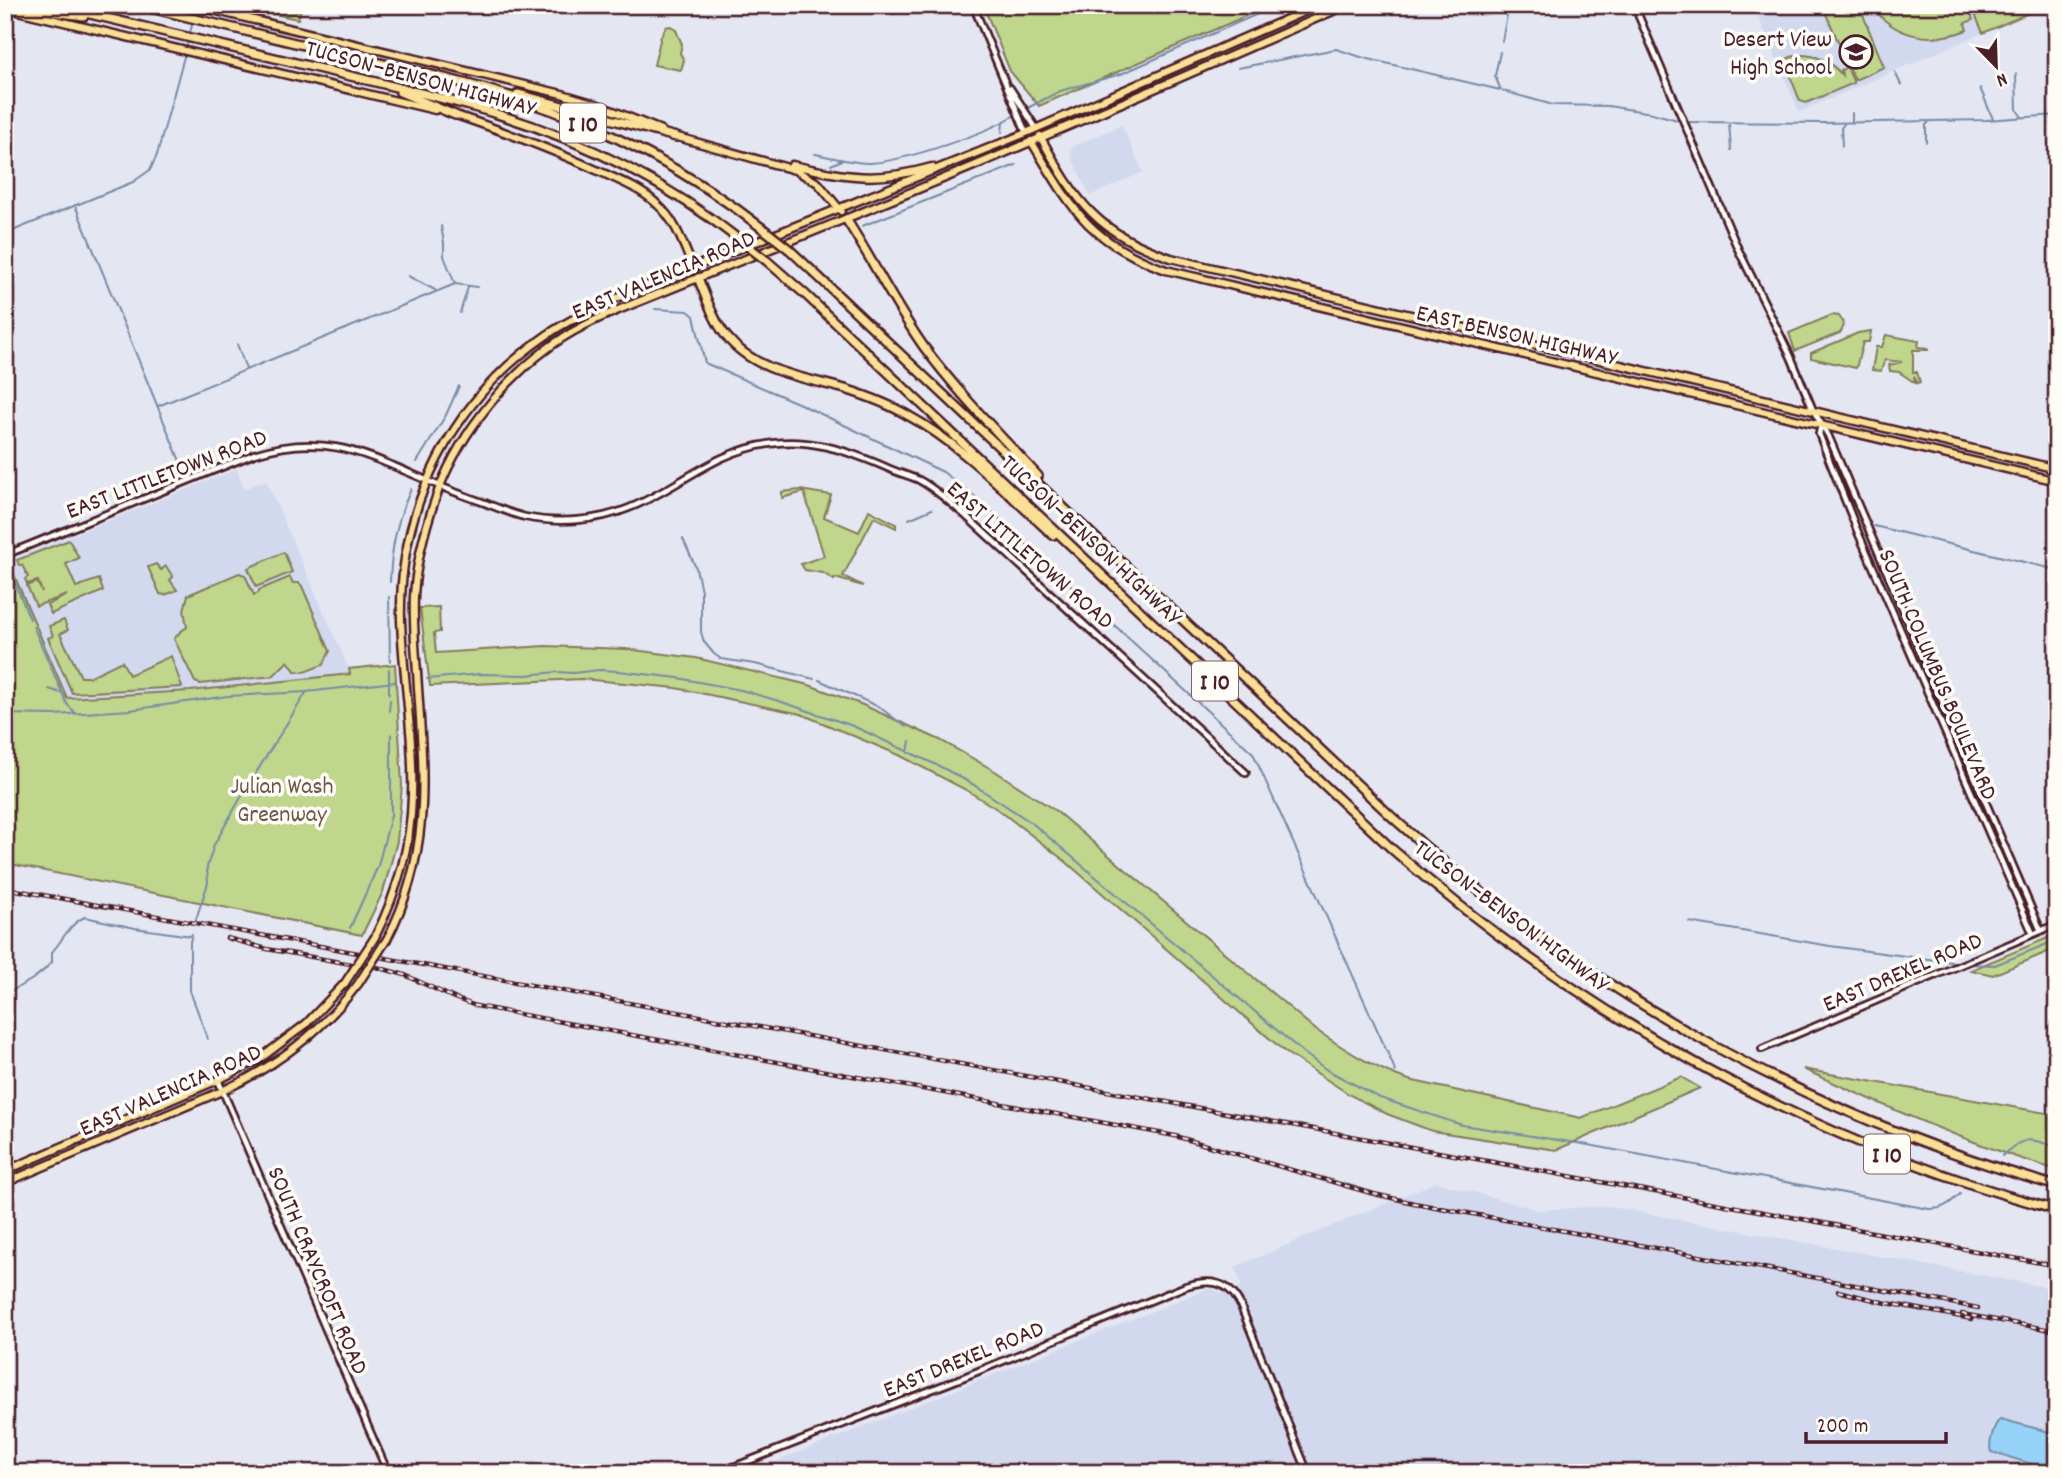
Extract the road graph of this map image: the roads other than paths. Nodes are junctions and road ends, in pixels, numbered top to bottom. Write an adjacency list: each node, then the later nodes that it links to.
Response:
1 (52, 5): 10 (highway, TUCSON–BENSON HIGHWAY / I 10)
2 (138, 5): 11 (highway)
3 (154, 5): 11 (highway)
4 (973, 5): 13 (street)
5 (1319, 5): 16 (main road, EAST VALENCIA ROAD)
6 (1347, 5): 19 (main road, EAST VALENCIA ROAD)
7 (1634, 5): 27 (street, SOUTH COLUMBUS BOULEVARD)
8 (193, 6): 18 (main road)
9 (5, 8): 10 (highway); 15 (main road)
10 (97, 16): 14 (highway, TUCSON–BENSON HIGHWAY / I 10)
11 (185, 16): 12 (highway, TUCSON–BENSON HIGHWAY / I 10)
12 (379, 63): 18 (highway); 33 (highway, TUCSON–BENSON HIGHWAY / I 10, bridge)
13 (1003, 79): 16 (street); 17 (street)
14 (377, 82): 15 (highway); 35 (highway, TUCSON–BENSON HIGHWAY / I 10, bridge)
15 (455, 115): 25 (main road)
16 (1036, 128): 17 (main road, EAST VALENCIA ROAD); 19 (main road, EAST BENSON HIGHWAY)
17 (1026, 133): 20 (main road, EAST BENSON HIGHWAY); 22 (main road, EAST VALENCIA ROAD)
18 (676, 137): 21 (main road)
19 (1041, 137): 20 (main road, EAST VALENCIA ROAD); 27 (main road, EAST BENSON HIGHWAY)
20 (1031, 141): 24 (main road, EAST VALENCIA ROAD); 28 (main road, EAST BENSON HIGHWAY)
21 (758, 158): 22 (main road); 23 (main road)
22 (961, 158): 23 (main road, EAST VALENCIA ROAD)
23 (840, 209): 24 (main road); 25 (main road, EAST VALENCIA ROAD)
24 (846, 219): 26 (main road, EAST VALENCIA ROAD); 33 (highway)
25 (693, 268): 26 (main road); 30 (main road, EAST VALENCIA ROAD)
26 (698, 278): 32 (main road, EAST VALENCIA ROAD); 35 (highway)
27 (1813, 410): 28 (street, SOUTH COLUMBUS BOULEVARD); 29 (main road, EAST BENSON HIGHWAY)
28 (1821, 425): 31 (main road, EAST BENSON HIGHWAY); 38 (street, SOUTH COLUMBUS BOULEVARD); 39 (street, SOUTH COLUMBUS BOULEVARD)
29 (2057, 469)
30 (426, 481): 32 (street, EAST LITTLETOWN ROAD); 34 (street, EAST LITTLETOWN ROAD); 41 (main road, EAST VALENCIA ROAD, bridge)
31 (2057, 481)
32 (440, 486): 36 (street, EAST LITTLETOWN ROAD); 42 (main road, EAST VALENCIA ROAD, bridge)
33 (1078, 520): 45 (highway, TUCSON–BENSON HIGHWAY / I 10)
34 (5, 555)
35 (1163, 632): 46 (highway, TUCSON–BENSON HIGHWAY / I 10)
36 (1246, 773)
37 (2057, 924): 38 (street, EAST DREXEL ROAD)
38 (2041, 931): 39 (street, EAST DREXEL ROAD)
39 (2033, 934): 40 (street, EAST DREXEL ROAD)
40 (1762, 1049)
41 (218, 1080): 42 (street, SOUTH CRAYCROFT ROAD); 43 (main road, EAST VALENCIA ROAD)
42 (222, 1091): 44 (main road, EAST VALENCIA ROAD); 47 (street, SOUTH CRAYCROFT ROAD)
43 (5, 1171)
44 (5, 1183)
45 (2057, 1186)
46 (2057, 1210)
47 (388, 1473)
48 (718, 1473): 49 (street, EAST DREXEL ROAD)
49 (1308, 1473)

